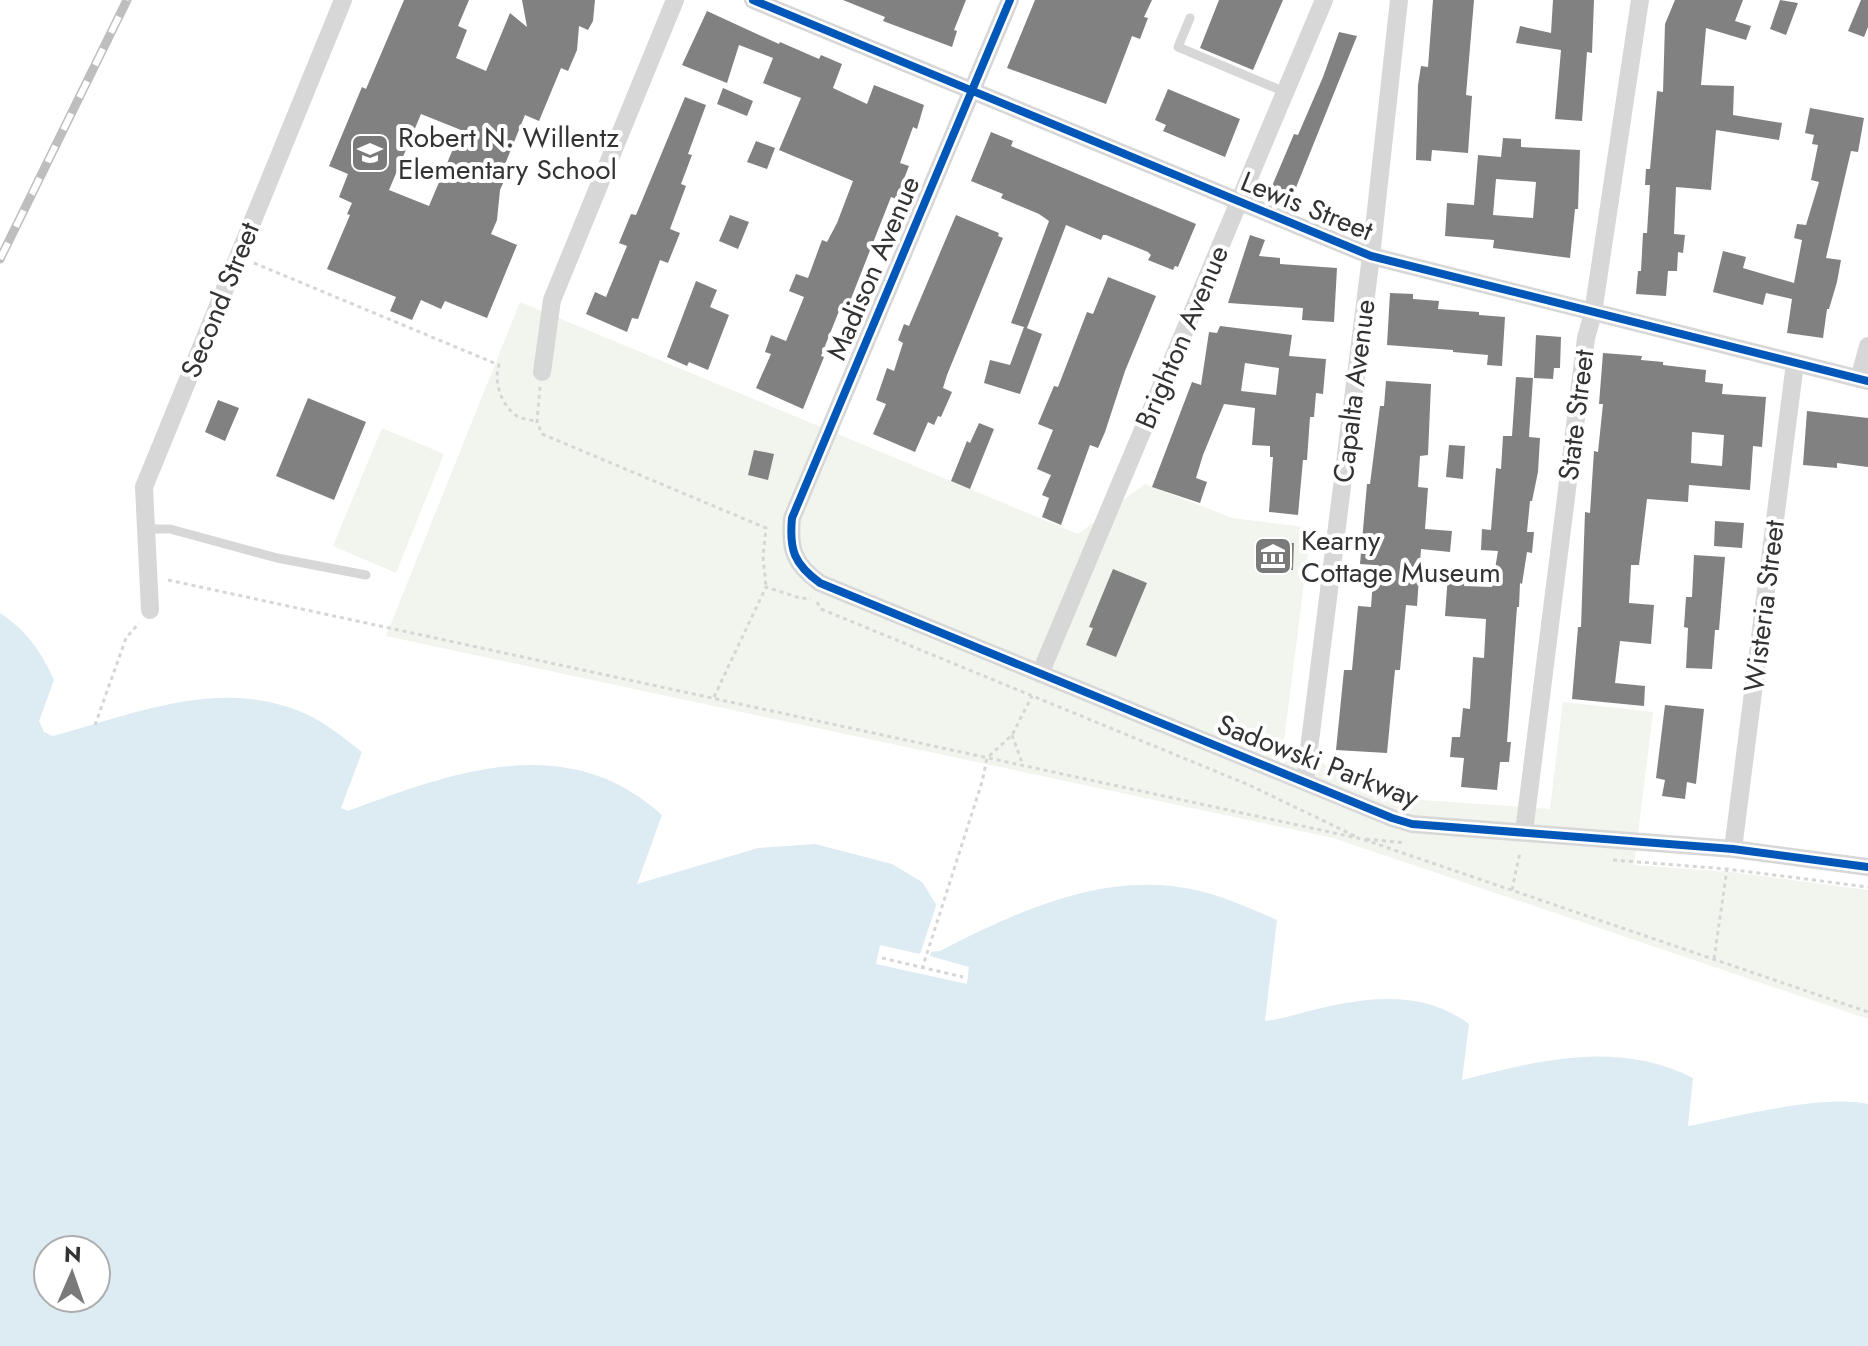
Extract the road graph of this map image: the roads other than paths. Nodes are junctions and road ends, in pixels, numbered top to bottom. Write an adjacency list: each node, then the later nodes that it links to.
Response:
1 (343, 0): 18 (street, Second Street)
2 (675, 0): 16 (street)
3 (753, 0): 9 (street, Lewis Street)
4 (1010, 0): 9 (street, Madison Avenue)
5 (1324, 0): 10 (street, Brighton Avenue)
6 (1399, 0): 12 (street, Capalta Avenue)
7 (1640, 0): 13 (street, State Street)
8 (1190, 18): 10 (lane)
9 (972, 91): 11 (street, Lewis Street); 19 (street, Madison Avenue)
10 (1285, 92): 11 (street, Brighton Avenue)
11 (1239, 203): 12 (street, Lewis Street); 22 (street, Brighton Avenue)
12 (1371, 256): 13 (street, Lewis Street); 23 (street, Capalta Avenue)
13 (1593, 313): 15 (street, Lewis Street); 24 (street, State Street)
14 (1868, 346): 17 (street)
15 (1795, 363): 17 (street, Lewis Street); 25 (street, Wisteria Street)
16 (542, 372)
17 (1864, 380)
18 (146, 529): 20 (lane); 21 (street, Second Street)
19 (793, 555): 22 (street, Sadowski Parkway)
20 (366, 575)
21 (150, 610)
22 (1040, 674): 23 (street, Sadowski Parkway)
23 (1305, 781): 24 (street, Sadowski Parkway)
24 (1524, 832): 25 (street, Sadowski Parkway)
25 (1733, 849): 26 (street, Sadowski Parkway)
26 (1868, 867)

